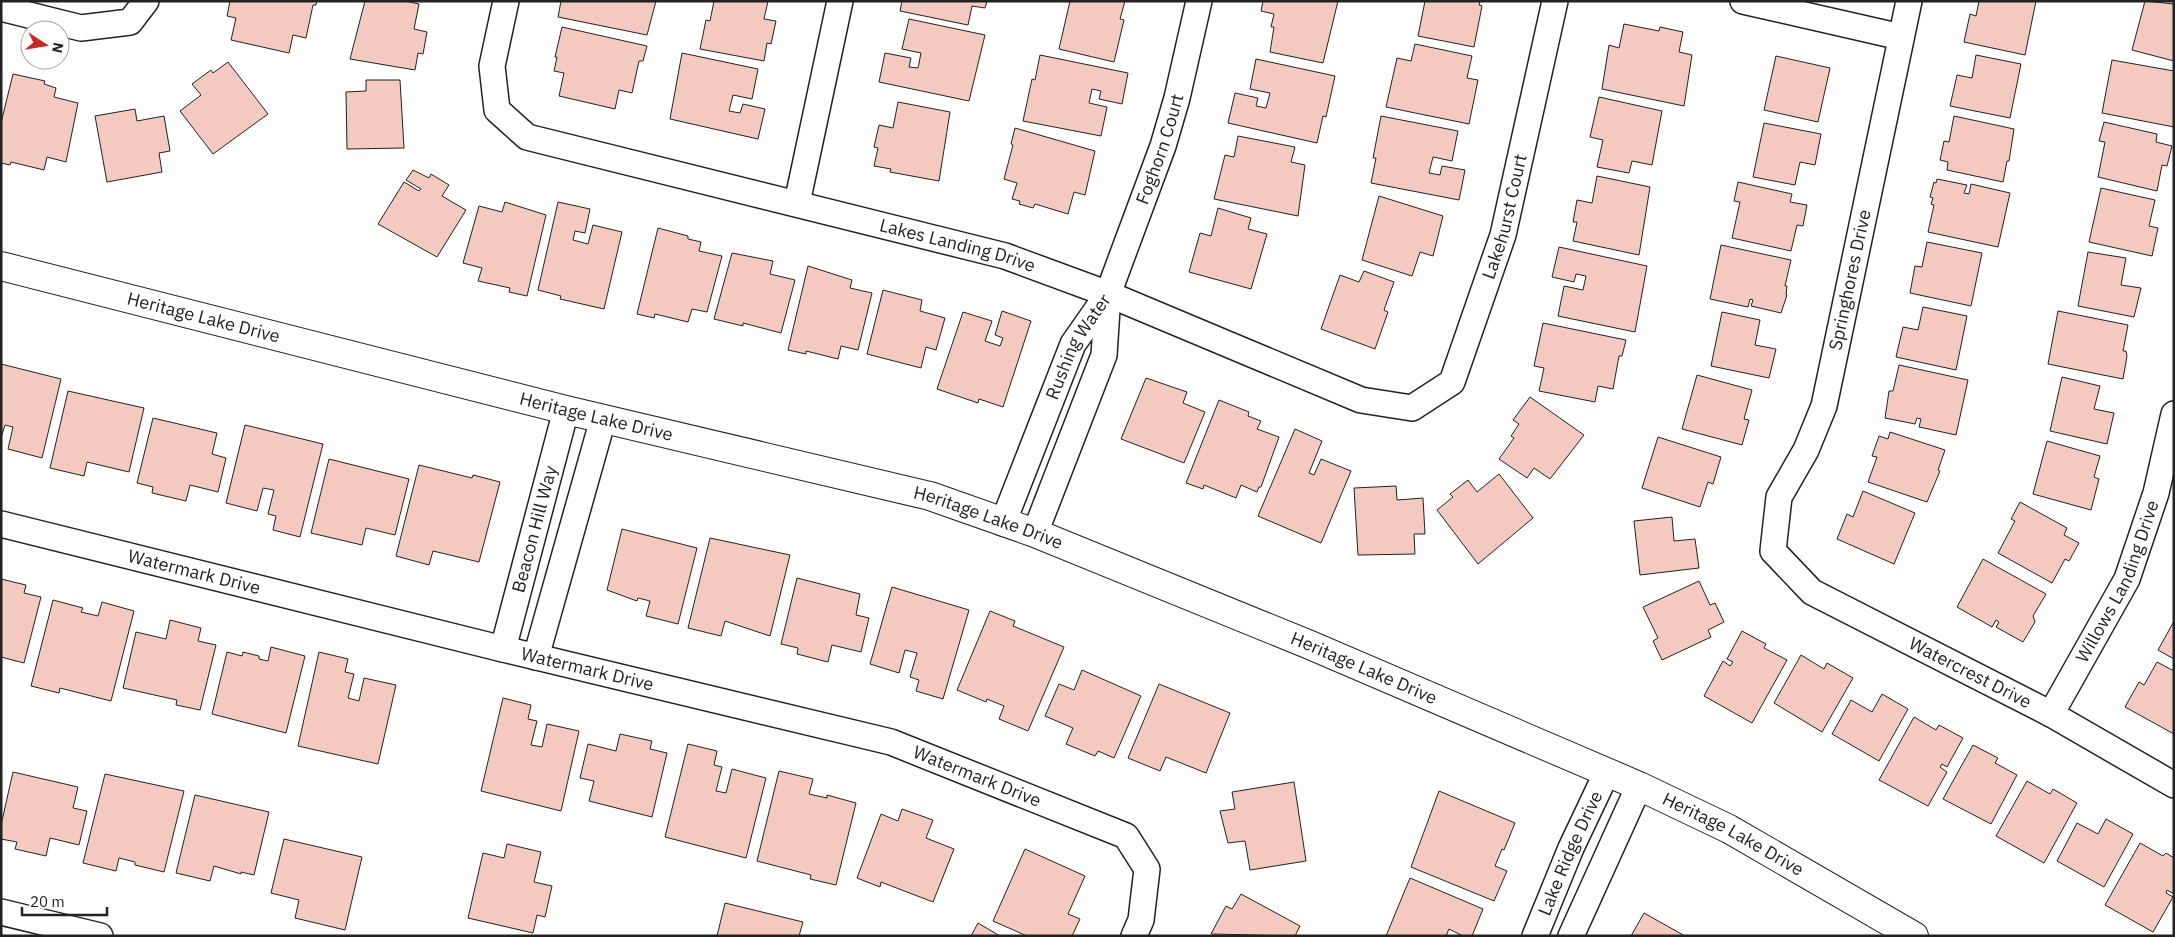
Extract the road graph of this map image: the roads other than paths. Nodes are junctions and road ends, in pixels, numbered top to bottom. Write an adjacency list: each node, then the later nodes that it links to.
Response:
1 (146, 1): 8 (street)
2 (506, 1): 10 (street, Lakes Landing Drive)
3 (840, 1): 10 (street)
4 (1198, 1): 12 (street, Foghorn Court)
5 (1556, 1): 13 (street, Lakehurst Court)
6 (1744, 1): 9 (street)
7 (1909, 1): 9 (street, Springhores Drive)
8 (1, 8)
9 (1901, 37): 20 (street, Springhores Drive)
10 (797, 203): 12 (street, Lakes Landing Drive)
11 (1, 266): 14 (street, Heritage Lake Drive)
12 (1108, 294): 13 (street, Lakes Landing Drive); 17 (street, Rushing Water); 19 (street, Rushing Water)
13 (1412, 408)
14 (566, 410): 16 (street, Heritage Lake Drive); 21 (street, Beacon Hill Way)
15 (2174, 414): 23 (street, Willows Landing Drive)
16 (603, 419): 17 (street, Heritage Lake Drive); 22 (street, Beacon Hill Way)
17 (1003, 523): 19 (street, Heritage Lake Drive)
18 (1, 524): 21 (street, Watermark Drive)
19 (1035, 533): 24 (street, Heritage Lake Drive)
20 (1773, 551): 23 (street, Watercrest Drive)
21 (503, 649): 22 (street, Watermark Drive)
22 (536, 656): 29 (street, Watermark Drive)
23 (2051, 714): 25 (street, Watercrest Drive)
24 (1607, 772): 26 (street, Heritage Lake Drive); 30 (street, Lake Ridge Drive)
25 (2174, 785)
26 (1639, 786): 31 (street, Lake Ridge Drive); 32 (street, Heritage Lake Drive)
27 (1, 912): 28 (street)
28 (100, 936)
29 (1134, 936)
30 (1535, 936)
31 (1571, 936)
32 (1914, 936)

